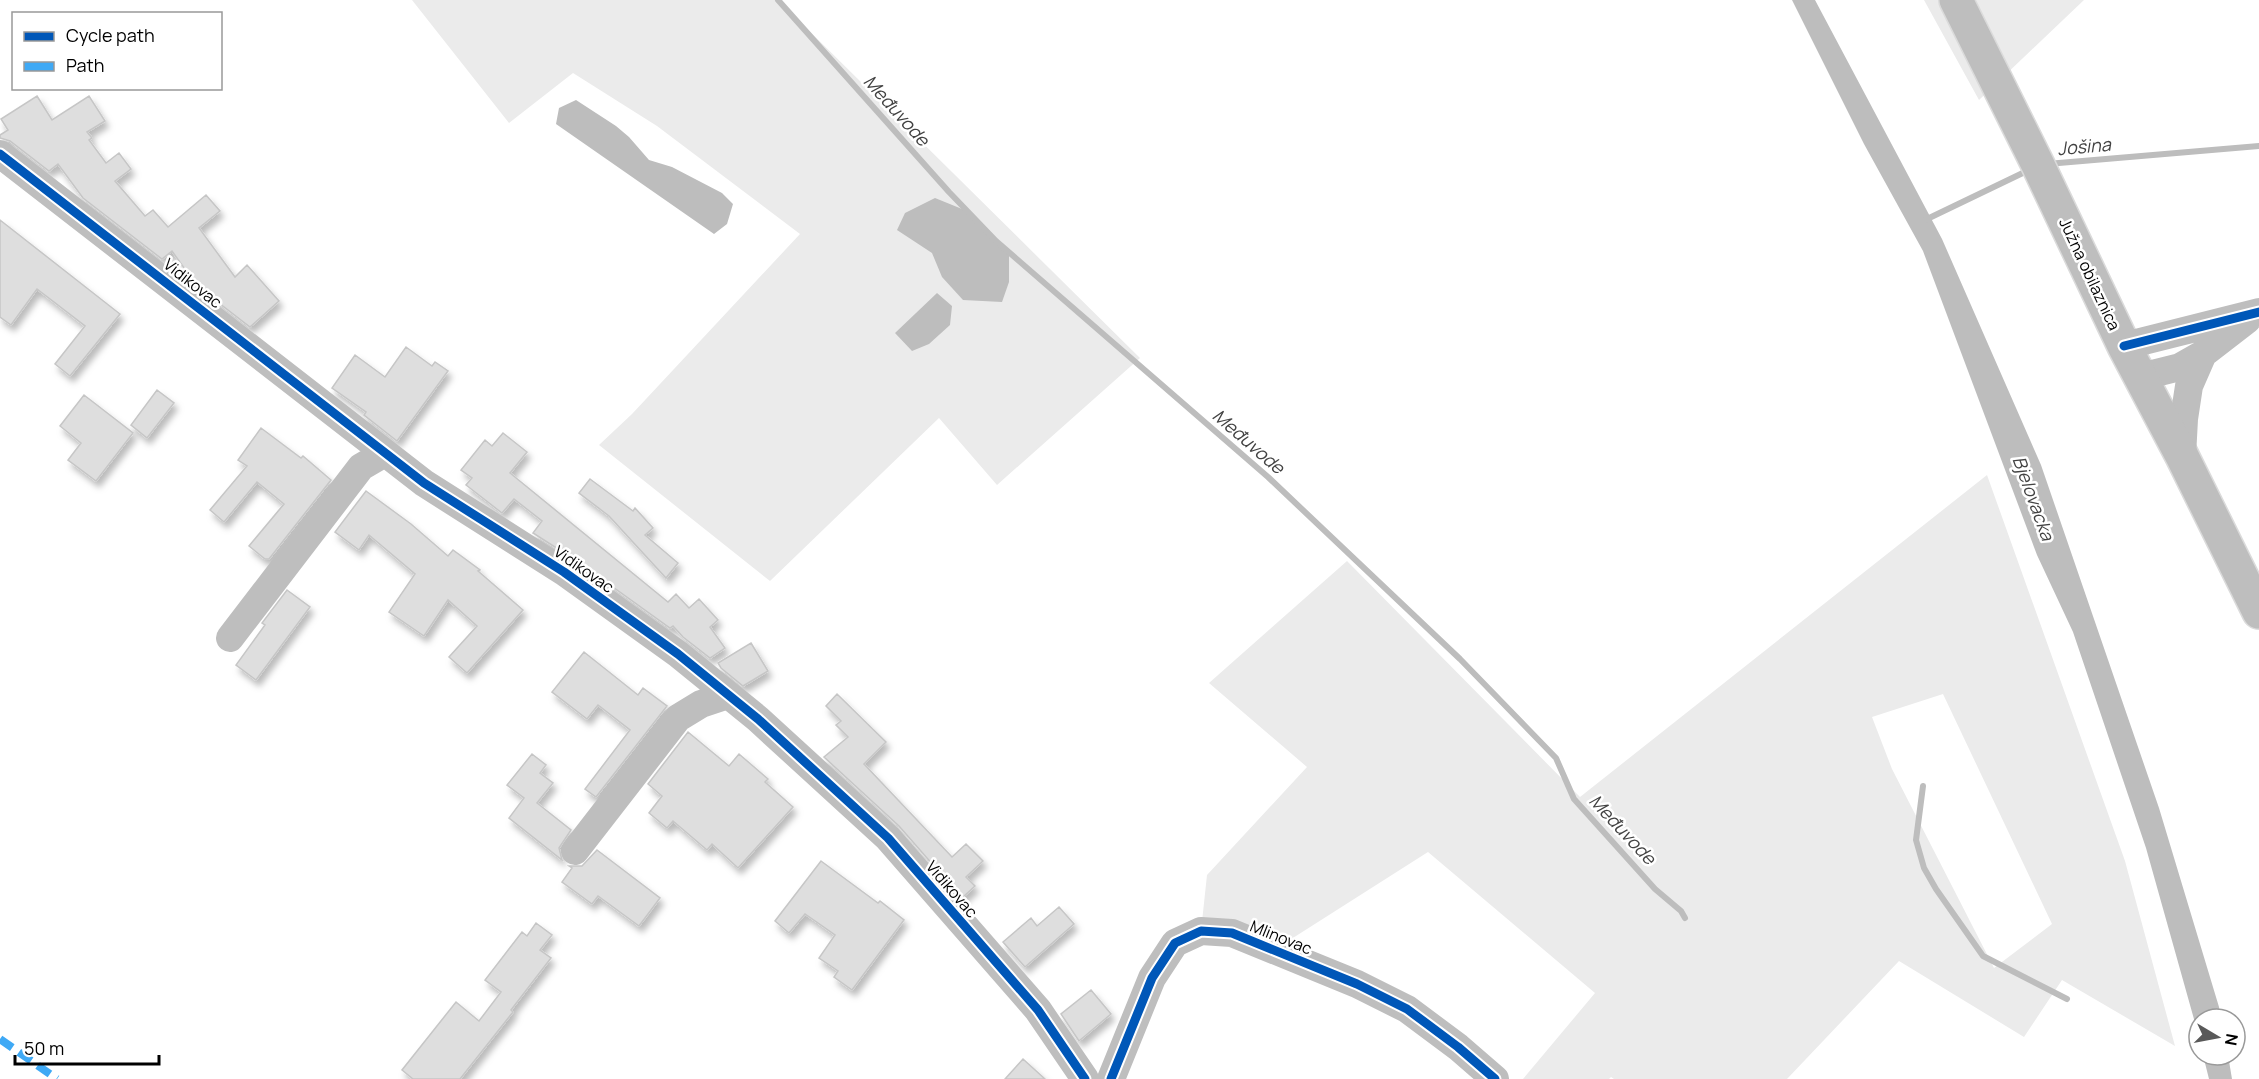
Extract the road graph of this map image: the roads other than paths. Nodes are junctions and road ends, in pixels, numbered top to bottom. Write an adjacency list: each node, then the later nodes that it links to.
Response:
1 (1956, 0): 4 (main road, Južna obilaznica)
2 (0, 154): 7 (street, Vidikovac)
3 (2258, 313): 4 (street); 5 (street)
4 (2124, 346): 6 (main road, Južna obilaznica)
5 (2203, 354): 6 (street); 8 (street)
6 (2140, 377): 8 (main road, Južna obilaznica)
7 (385, 453): 10 (street); 11 (street, Vidikovac)
8 (2182, 456): 9 (main road, Južna obilaznica)
9 (2259, 612)
10 (230, 638)
11 (728, 695): 12 (street); 13 (street, Vidikovac)
12 (575, 851)
13 (1085, 1079)
14 (1111, 1079): 15 (street, Mlinovac)
15 (1496, 1079)

